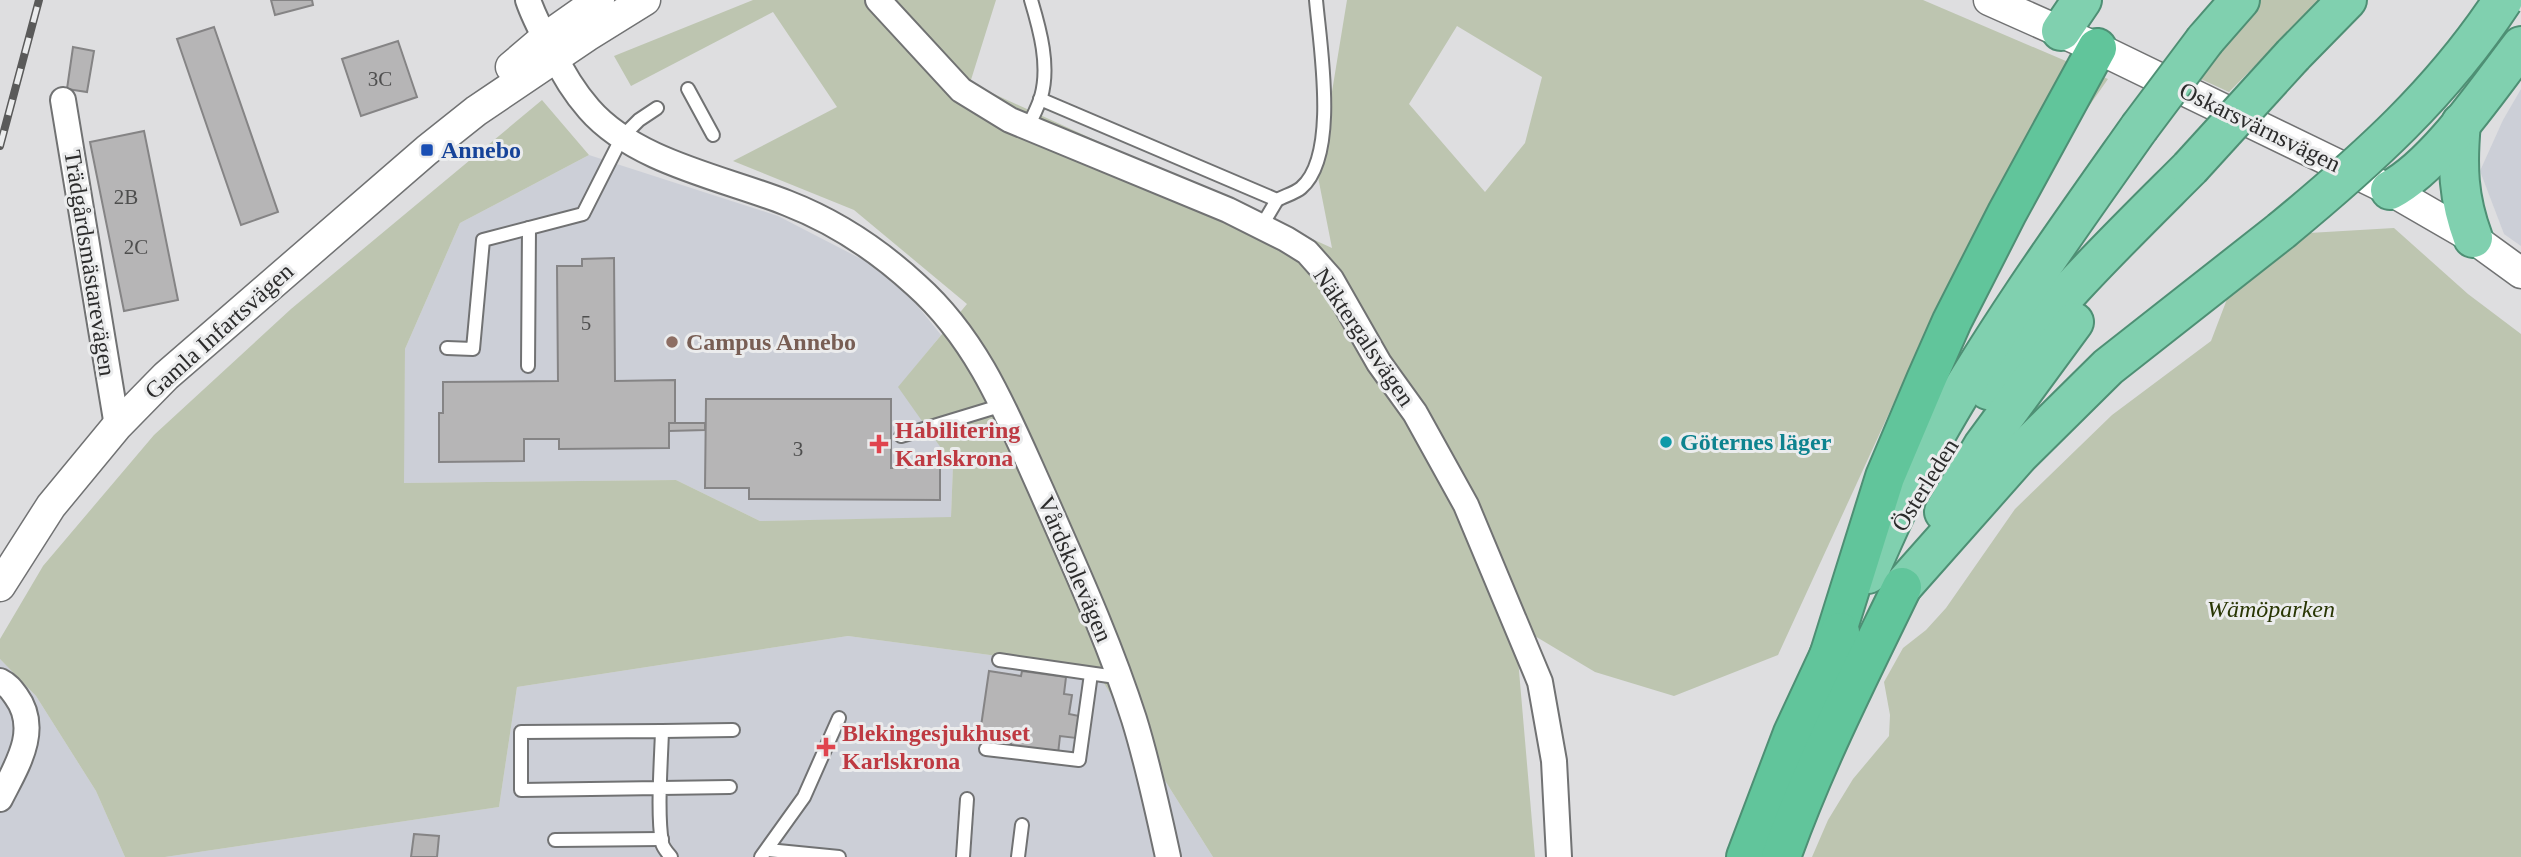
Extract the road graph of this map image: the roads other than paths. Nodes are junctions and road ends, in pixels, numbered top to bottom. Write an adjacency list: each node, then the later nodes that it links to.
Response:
1 (528, 0): 14 (street, Vårdskolevägen)
2 (600, 0): 14 (street, Gamla Infartsvägen)
3 (645, 0): 14 (street, Gamla Infartsvägen)
4 (878, 0): 21 (street, Näktergalsvägen)
5 (1031, 0): 17 (lane)
6 (1316, 0): 26 (lane)
7 (1989, 0): 12 (street, Oskarsvärnsvägen)
8 (2082, 0): 12 (highway)
9 (2240, 0): 38 (highway, bridge)
10 (2347, 0): 24 (highway, Österleden, bridge)
11 (2503, 0): 37 (highway, bridge)
12 (2061, 32): 15 (street, Oskarsvärnsvägen)
13 (2521, 46): 20 (highway)
14 (550, 48): 23 (street, Vårdskolevägen); 34 (street, Gamla Infartsvägen)
15 (2097, 48): 25 (street, Oskarsvärnsvägen); 39 (highway)
16 (688, 89): 22 (lane)
17 (1040, 99): 21 (lane); 26 (lane)
18 (63, 100): 34 (street, Trädgårdsmästarevägen)
19 (657, 108): 23 (lane)
20 (2461, 123): 25 (highway); 29 (highway)
21 (1028, 127): 27 (street, Näktergalsvägen)
22 (713, 135)
23 (622, 137): 28 (lane); 33 (street, Vårdskolevägen)
24 (2190, 168): 37 (highway, Österleden); 38 (highway, Österleden)
25 (2390, 190): 29 (street, Oskarsvärnsvägen)
26 (1277, 200): 27 (lane)
27 (1261, 227): 61 (street, Näktergalsvägen)
28 (529, 228): 31 (lane); 32 (lane)
29 (2473, 238): 30 (street, Oskarsvärnsvägen)
30 (2521, 274)
31 (447, 348)
32 (528, 366)
33 (1003, 405): 35 (lane); 42 (street, Vårdskolevägen)
34 (117, 426): 36 (street, Gamla Infartsvägen)
35 (901, 436)
36 (0, 586)
37 (1902, 587): 63 (highway, Österleden)
38 (1861, 589): 39 (highway, Österleden)
39 (1829, 656): 62 (highway, Österleden)
40 (999, 660): 41 (lane)
41 (1091, 674): 42 (lane); 47 (lane)
42 (1118, 675): 60 (street, Vårdskolevägen)
43 (0, 681): 50 (street)
44 (839, 718): 55 (lane)
45 (733, 730): 46 (lane)
46 (662, 731): 48 (lane); 48 (lane)
47 (986, 749)
48 (661, 788): 49 (lane); 53 (lane)
49 (730, 788)
50 (0, 799)
51 (967, 799): 58 (lane)
52 (1022, 825): 59 (lane)
53 (662, 839): 54 (lane); 56 (lane)
54 (555, 840)
55 (764, 853): 57 (lane)
56 (671, 857)
57 (839, 857)
58 (963, 857)
59 (1018, 857)
60 (1168, 857)
61 (1559, 857)
62 (1746, 857)
63 (1781, 857)

